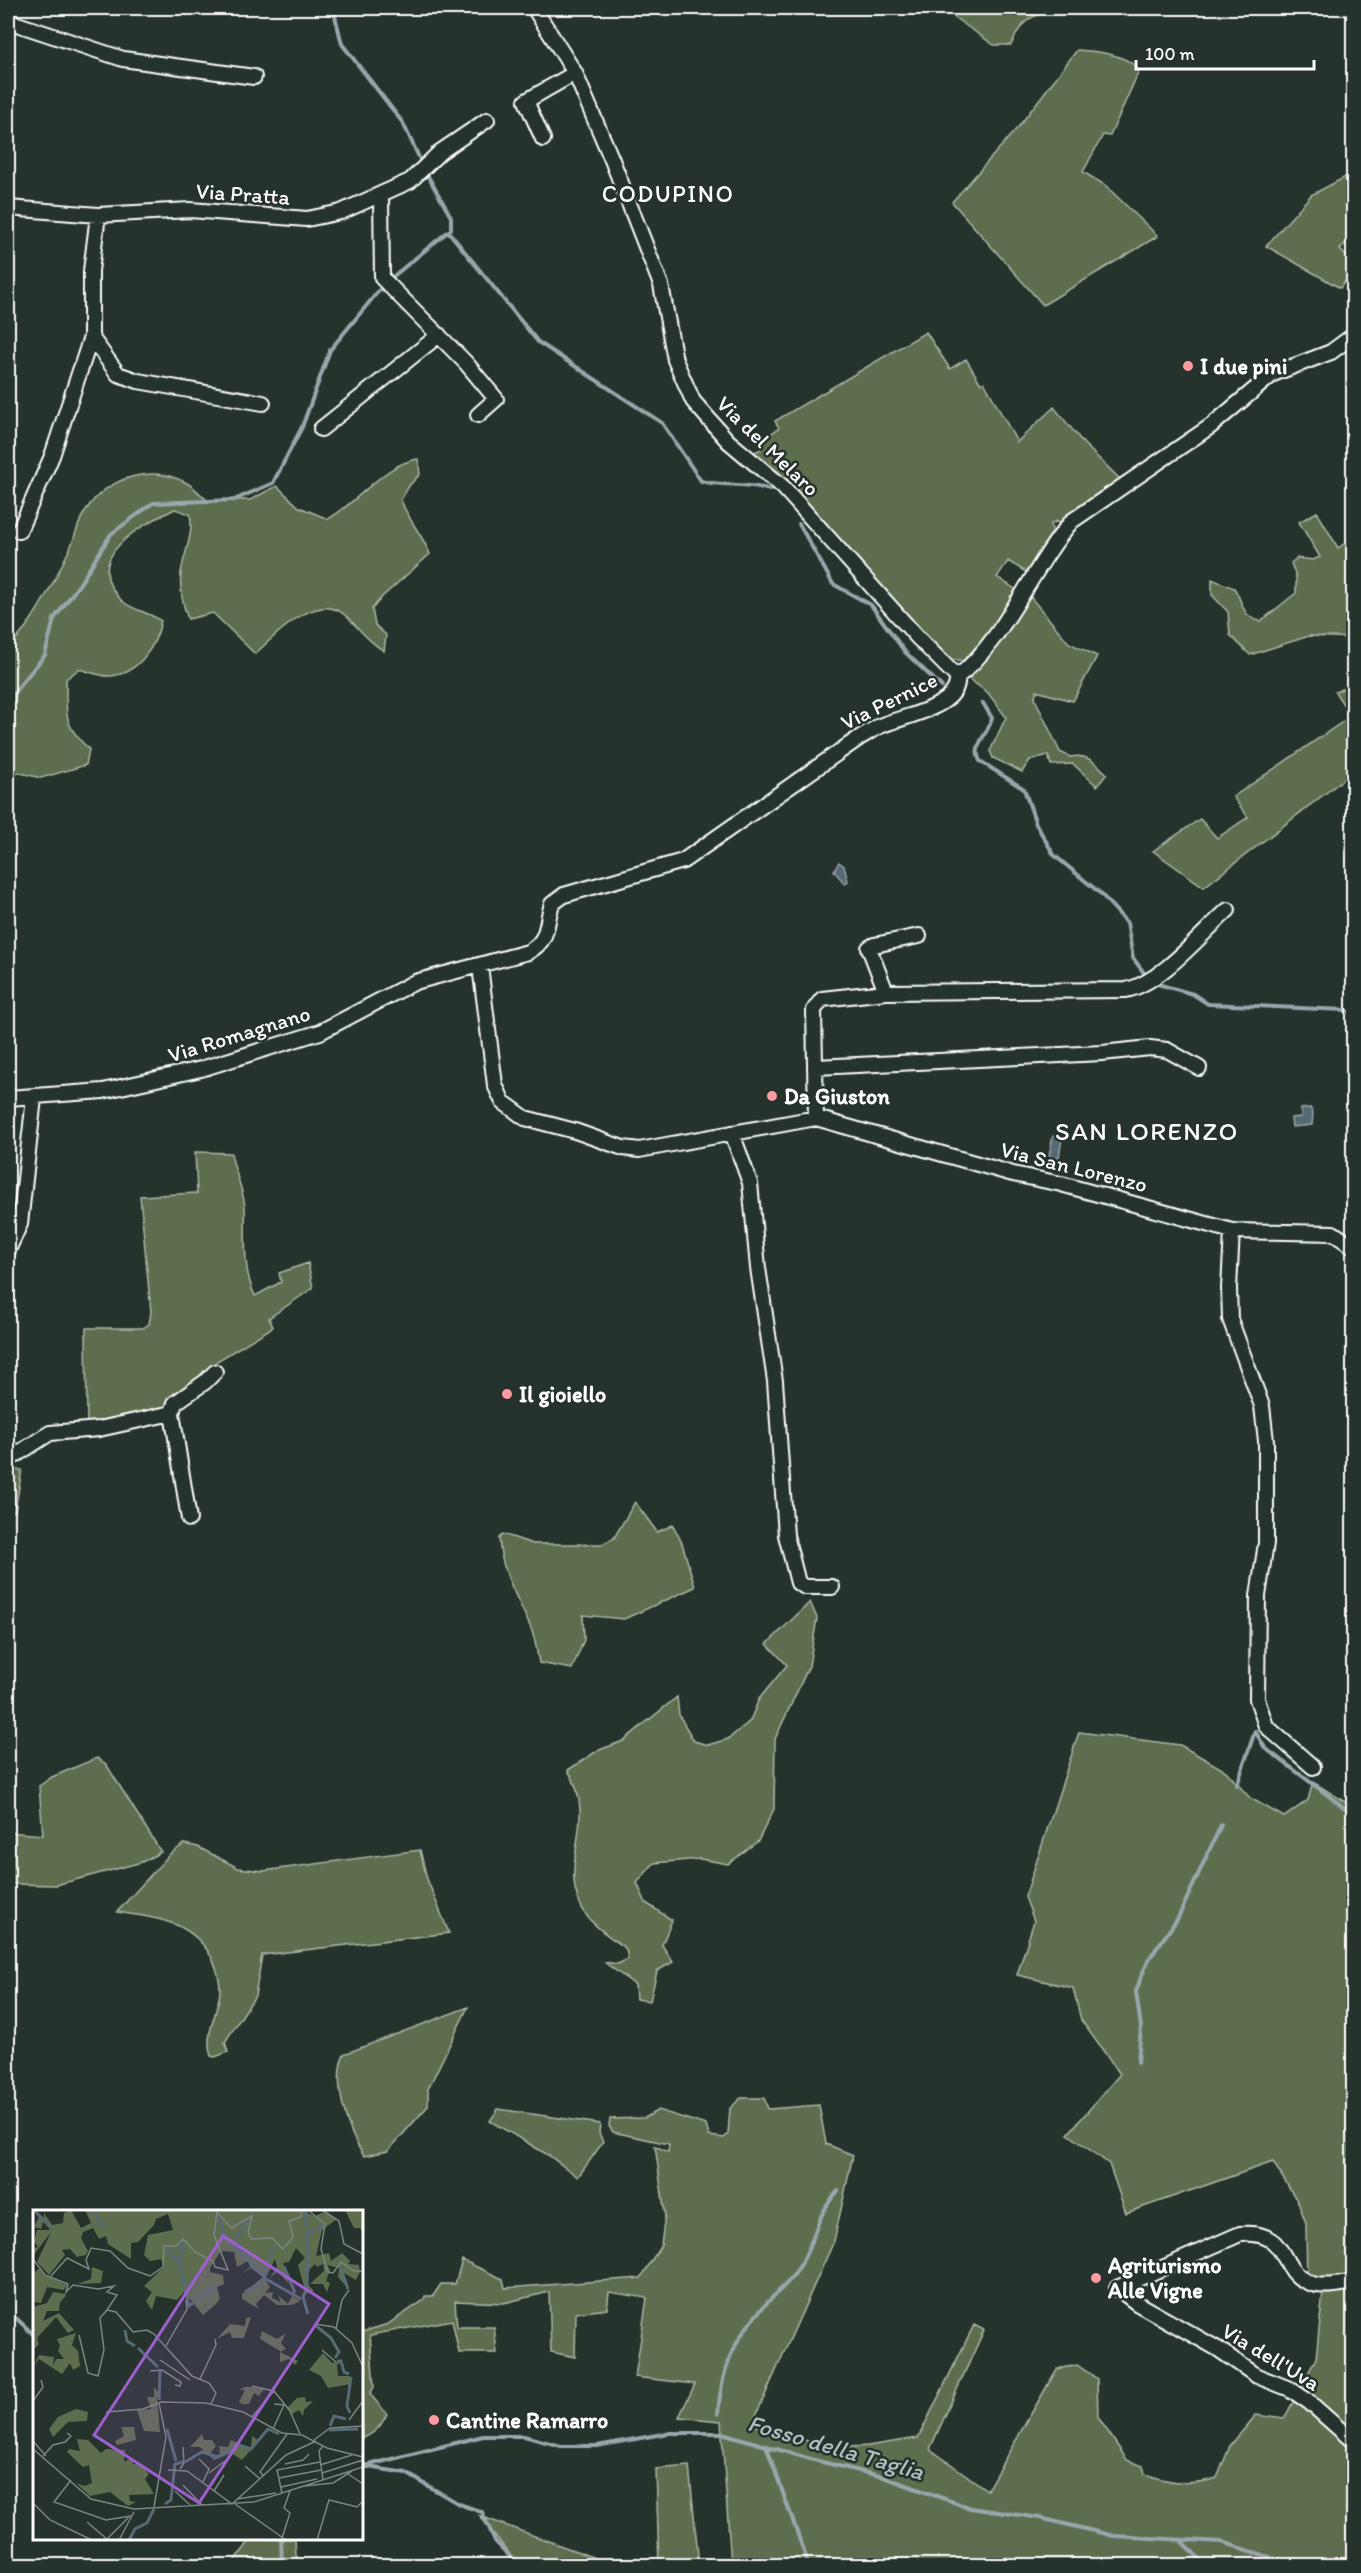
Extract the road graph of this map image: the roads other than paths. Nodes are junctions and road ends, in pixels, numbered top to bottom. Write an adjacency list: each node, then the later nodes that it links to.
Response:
1 (534, 8): 3 (street, Via del Melaro)
2 (8, 21): 4 (street)
3 (575, 73): 6 (street); 17 (street, Via del Melaro)
4 (254, 77)
5 (487, 120): 7 (street, Via Pratta)
6 (543, 139)
7 (381, 196): 9 (street, Via Pratta); 11 (street)
8 (8, 208): 9 (street, Via Pratta)
9 (98, 215): 12 (street)
10 (1353, 335): 17 (street, Via Pernice)
11 (439, 336): 14 (street); 15 (street)
12 (91, 337): 13 (street); 16 (street)
13 (263, 403)
14 (478, 415)
15 (321, 429)
16 (19, 531)
17 (958, 680): 20 (street, Via Pernice)
18 (1228, 910): 21 (street)
19 (919, 936): 21 (street)
20 (480, 966): 25 (street, Via Romagnano); 27 (street, Via San Lorenzo)
21 (886, 992): 22 (street)
22 (816, 1067): 23 (street); 26 (street)
23 (1199, 1068)
24 (8, 1098): 25 (street, Via Romagnano)
25 (34, 1098): 30 (street)
26 (816, 1118): 27 (street, Via San Lorenzo); 28 (street, Via San Lorenzo)
27 (732, 1133): 35 (street)
28 (1232, 1231): 29 (street, Via San Lorenzo); 36 (street)
29 (1353, 1247)
30 (8, 1250)
31 (215, 1372): 32 (street)
32 (172, 1413): 33 (street); 34 (street)
33 (8, 1460)
34 (189, 1519)
35 (832, 1587)
36 (1313, 1767)
37 (1353, 2282): 38 (street, Via dell'Uva)
38 (1353, 2442)

